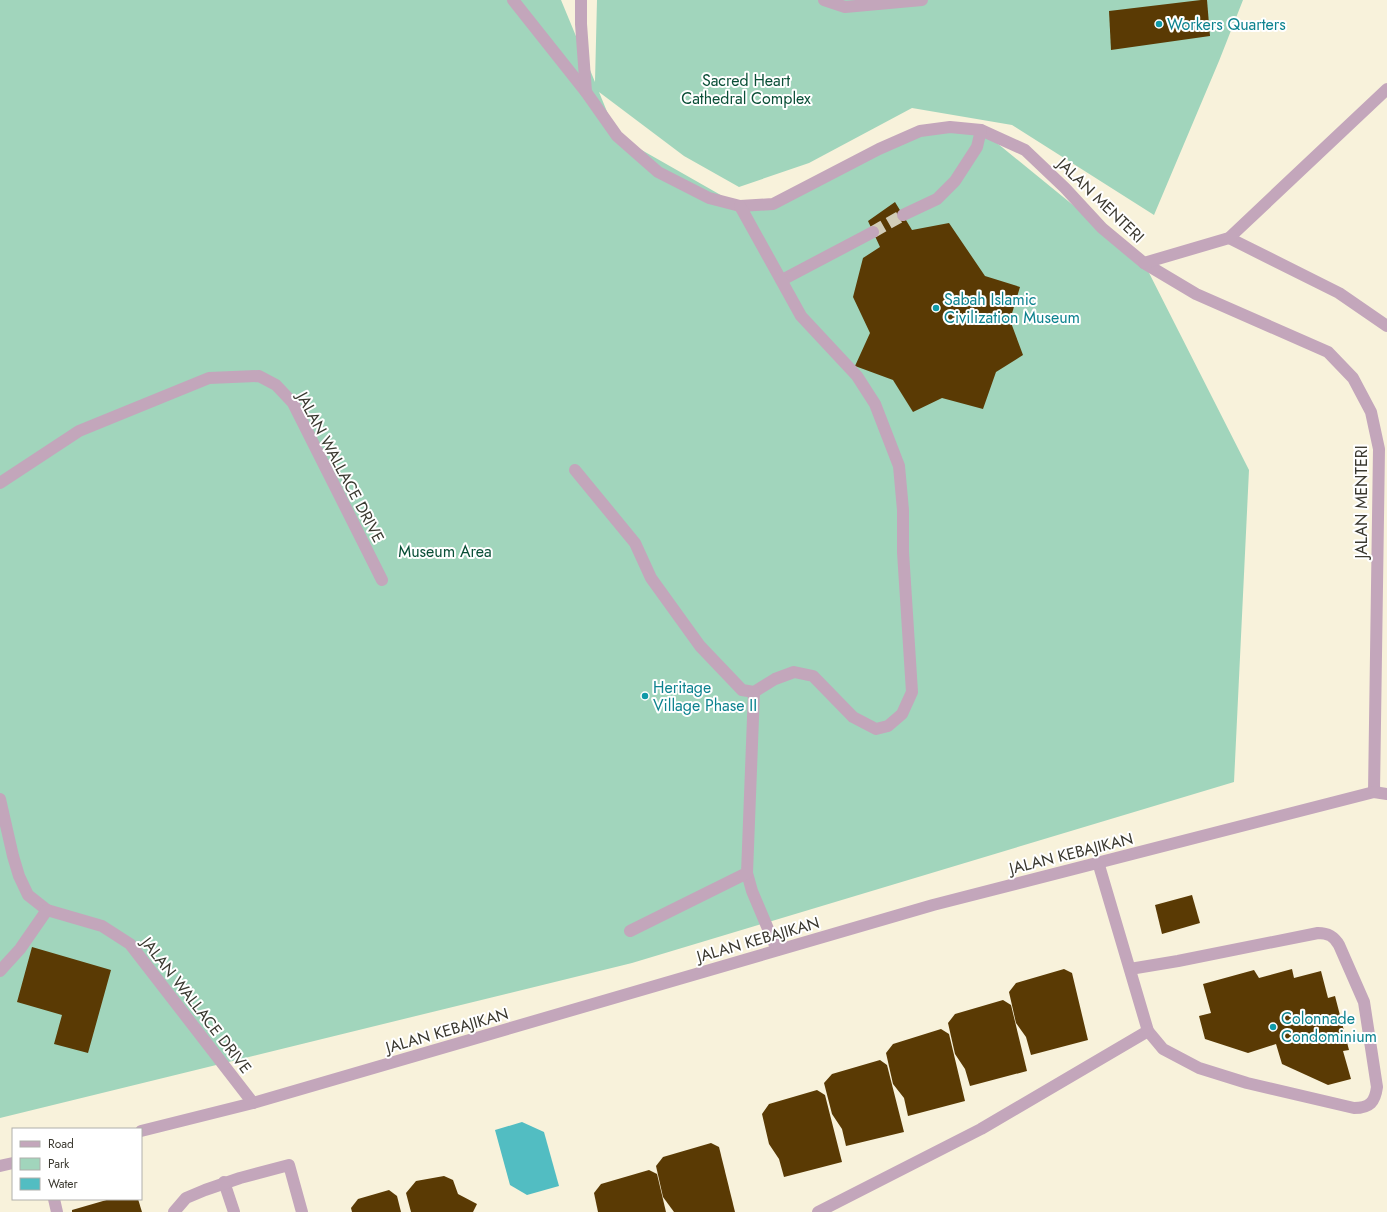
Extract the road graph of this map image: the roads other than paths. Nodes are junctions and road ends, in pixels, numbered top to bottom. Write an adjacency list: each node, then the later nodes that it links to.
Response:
1 (513, 0): 7 (street, JALAN MENTERI)
2 (581, 0): 7 (street)
3 (824, 0): 5 (street)
4 (922, 0): 5 (street)
5 (842, 3)
6 (1387, 88): 12 (street)
7 (586, 92): 9 (street, JALAN MENTERI)
8 (981, 130): 9 (street, JALAN MENTERI); 10 (street); 13 (street, JALAN MENTERI)
9 (740, 206): 14 (street)
10 (904, 215)
11 (873, 232): 14 (street)
12 (1229, 238): 13 (street); 15 (street)
13 (1144, 262): 20 (street, JALAN MENTERI)
14 (782, 280): 19 (street)
15 (1387, 326)
16 (575, 470): 19 (street)
17 (0, 483): 18 (street, JALAN WALLACE DRIVE)
18 (382, 580)
19 (754, 692): 24 (street)
20 (1374, 792): 21 (street, JALAN KEBAJIKAN); 23 (street, JALAN KEBAJIKAN)
21 (1387, 794)
22 (0, 799): 25 (street, JALAN WALLACE DRIVE)
23 (1098, 862): 27 (street, JALAN KEBAJIKAN); 28 (street)
24 (747, 873): 26 (street); 27 (street)
25 (47, 910): 29 (street); 31 (street, JALAN WALLACE DRIVE)
26 (630, 931)
27 (777, 950): 31 (street, JALAN KEBAJIKAN)
28 (1130, 969): 30 (street); 30 (street)
29 (0, 971)
30 (1148, 1031): 41 (street)
31 (253, 1103): 32 (street, JALAN KEBAJIKAN)
32 (142, 1131)
33 (12, 1163): 34 (street)
34 (0, 1166)
35 (224, 1182): 38 (street); 39 (street); 40 (street)
36 (54, 1200): 37 (street)
37 (56, 1212)
38 (174, 1212)
39 (234, 1212)
40 (302, 1212)
41 (818, 1212)

